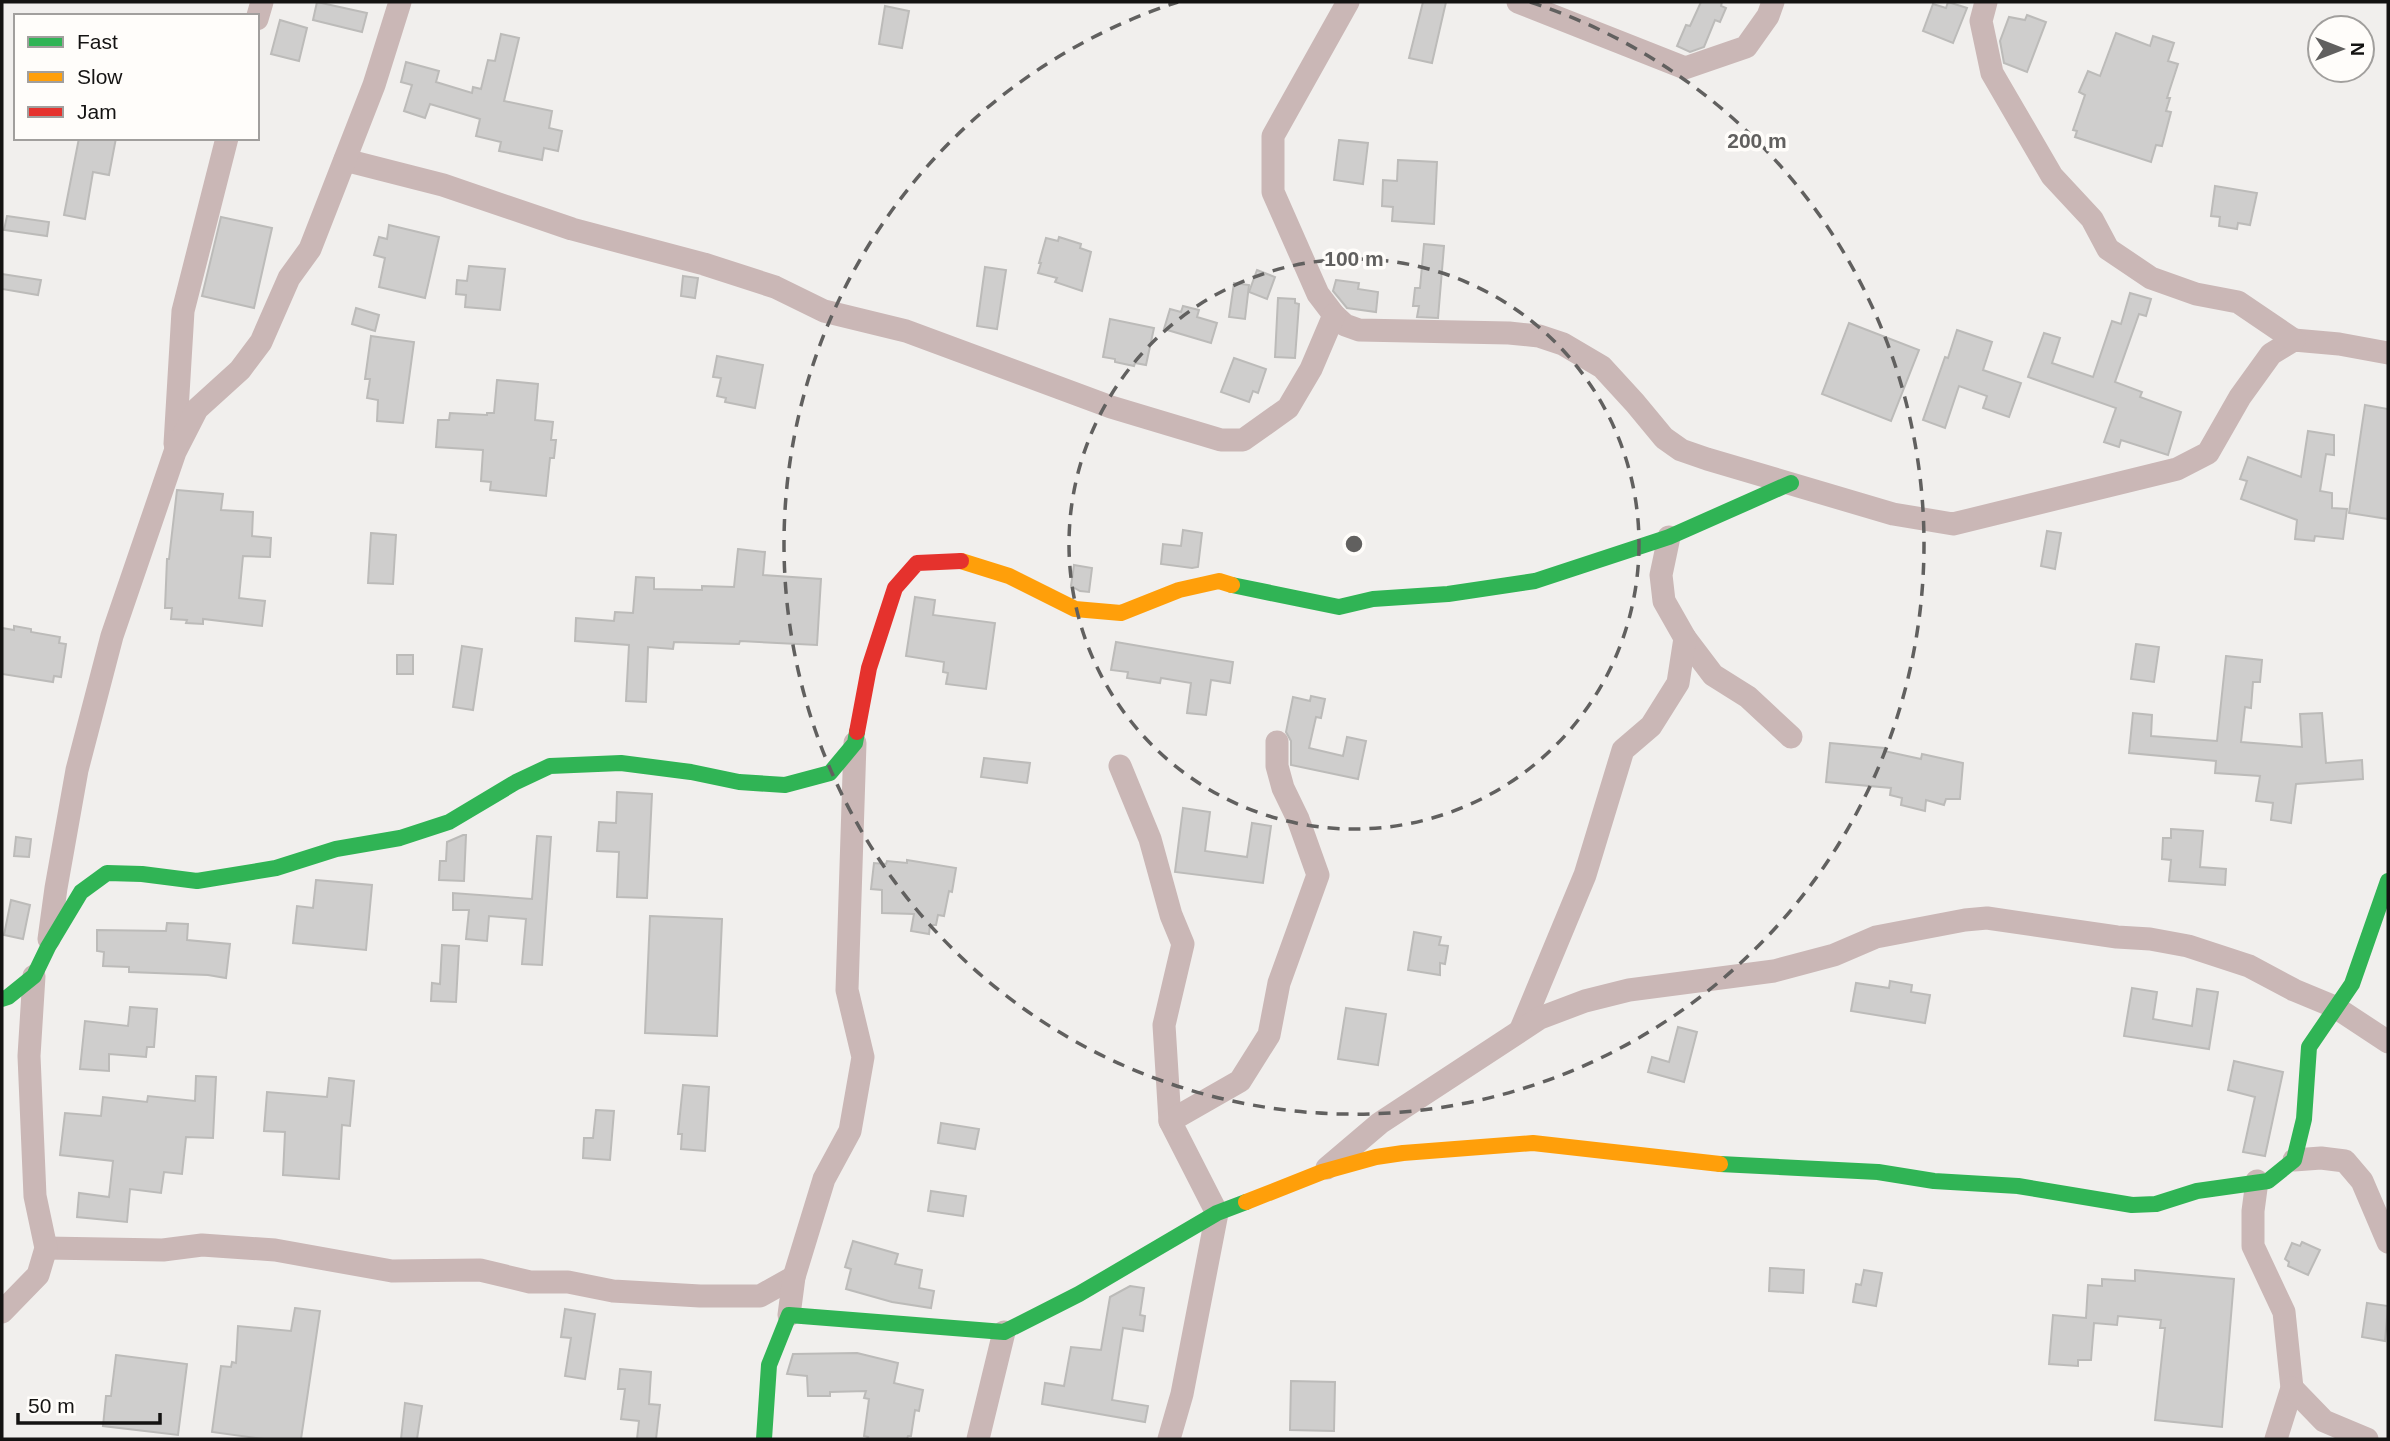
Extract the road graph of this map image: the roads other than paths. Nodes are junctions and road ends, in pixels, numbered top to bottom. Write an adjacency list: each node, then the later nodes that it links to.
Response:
1 (400, 2): 7 (street)
2 (1349, 2): 8 (street)
3 (1518, 2): 4 (street)
4 (1773, 2)
5 (1986, 2): 9 (street)
6 (226, 140): 11 (street)
7 (345, 160): 8 (street); 11 (street)
8 (1334, 315): 12 (street)
9 (2294, 340): 10 (street); 12 (street)
10 (2388, 353)
11 (175, 452): 20 (street)
12 (1791, 483): 13 (street)
13 (1669, 537): 14 (street); 17 (street)
14 (1685, 638): 15 (street); 24 (street)
15 (1791, 737)
16 (1276, 742): 26 (street)
17 (855, 743): 20 (street); 33 (street)
18 (1120, 766): 26 (street)
19 (2388, 881): 23 (street)
20 (48, 947): 21 (street)
21 (34, 976): 22 (street); 32 (street)
22 (2, 999)
23 (2335, 1007): 24 (street); 25 (street); 27 (street)
24 (1521, 1029): 28 (street)
25 (2388, 1042)
26 (1170, 1121): 30 (street)
27 (2294, 1160): 29 (street); 31 (street)
28 (1322, 1172): 29 (street); 30 (street)
29 (2257, 1181): 37 (street)
30 (1217, 1213): 36 (street); 40 (street)
31 (2388, 1242)
32 (46, 1248): 33 (street); 34 (street)
33 (794, 1277): 35 (street)
34 (2, 1311)
35 (789, 1315): 36 (street); 38 (street)
36 (1004, 1332): 39 (street)
37 (2292, 1388): 41 (street); 42 (street)
38 (764, 1439)
39 (978, 1439)
40 (1169, 1439)
41 (2276, 1439)
42 (2367, 1439)

